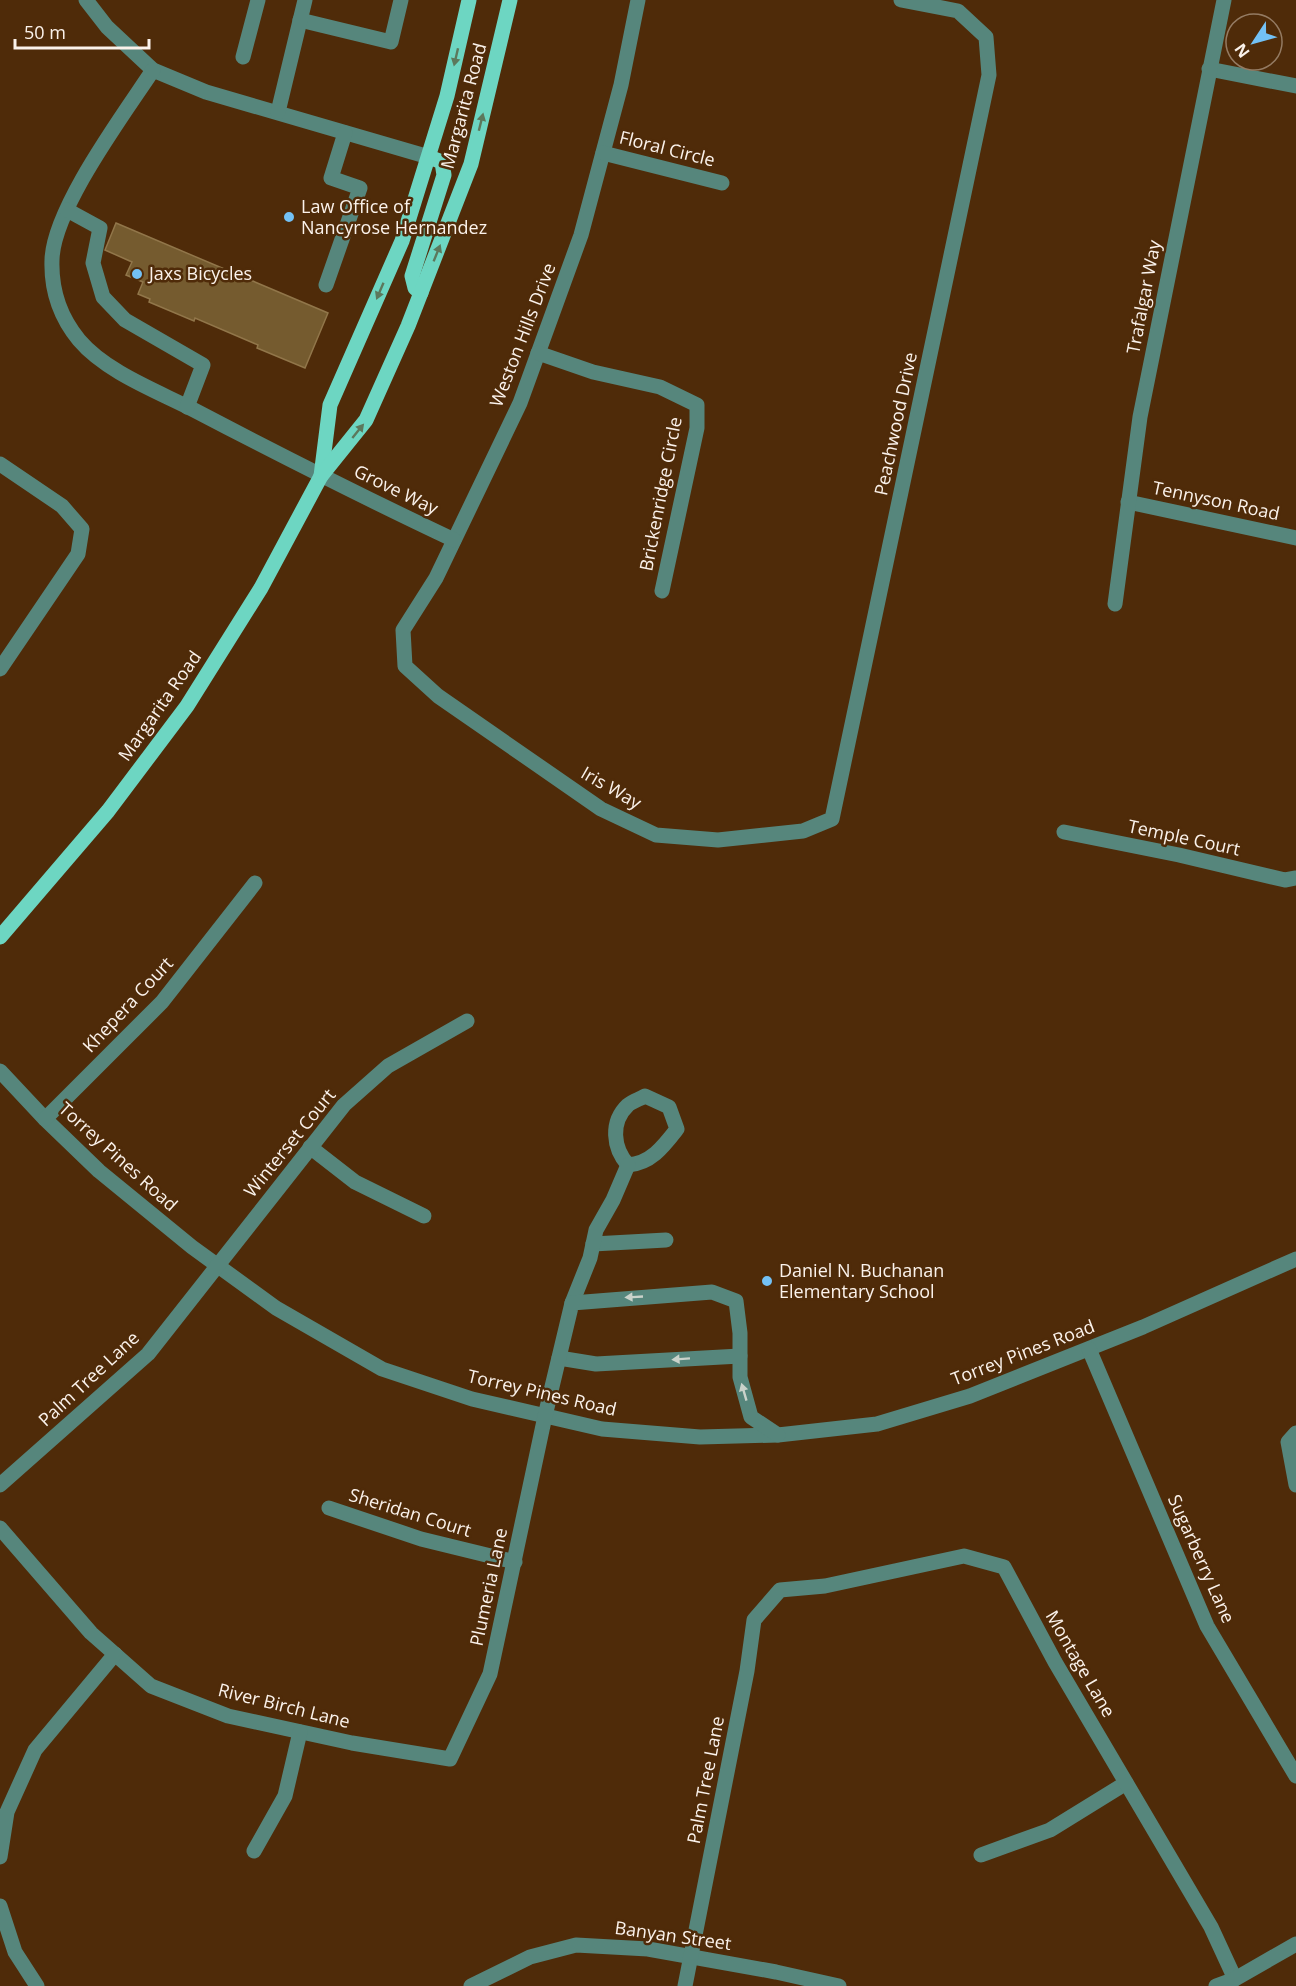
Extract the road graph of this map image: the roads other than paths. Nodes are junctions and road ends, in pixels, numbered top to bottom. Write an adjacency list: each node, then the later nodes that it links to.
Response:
1 (86, 0): 13 (street)
2 (258, 0): 11 (street)
3 (305, 0): 10 (street)
4 (401, 0): 10 (street)
5 (469, 0): 18 (main road, Margarita Road, one-way to 18)
6 (510, 0): 22 (main road, Margarita Road, one-way to 6)
7 (638, 0): 17 (street, Weston Hills Drive)
8 (901, 0): 34 (street, Peachwood Drive)
9 (1224, 0): 12 (street, Trafalgar Way)
10 (300, 20): 15 (street)
11 (243, 57)
12 (1209, 69): 14 (street); 27 (street, Trafalgar Way)
13 (153, 70): 15 (street); 20 (street, Grove Way)
14 (1296, 86)
15 (278, 112): 16 (street)
16 (345, 132): 18 (street); 21 (street)
17 (603, 153): 19 (street, Floral Circle); 23 (street, Weston Hills Drive)
18 (429, 157): 22 (main road); 26 (main road, Margarita Road, one-way to 26)
19 (722, 183)
20 (67, 210): 24 (street, Grove Way); 24 (street)
21 (326, 285)
22 (421, 292): 26 (main road, Margarita Road, one-way to 22)
23 (538, 353): 29 (street, Weston Hills Drive); 30 (street, Brickenridge Circle)
24 (187, 407): 26 (street, Grove Way)
25 (0, 464): 33 (street)
26 (321, 476): 29 (street, Grove Way); 38 (main road, Margarita Road)
27 (1128, 502): 28 (street, Tennyson Road); 31 (street, Trafalgar Way)
28 (1296, 538)
29 (454, 540): 32 (street, Weston Hills Drive)
30 (662, 591)
31 (1115, 604)
32 (405, 666): 34 (street, Iris Way)
33 (0, 669)
34 (832, 819)
35 (1064, 832): 36 (street, Temple Court)
36 (1296, 878)
37 (255, 883): 41 (street, Khepera Court)
38 (0, 937)
39 (467, 1021): 42 (street, Winterset Court)
40 (0, 1071): 41 (street, Torrey Pines Road)
41 (45, 1119): 48 (street, Torrey Pines Road)
42 (310, 1147): 44 (street); 48 (street, Winterset Court)
43 (628, 1165): 43 (street); 46 (street, Plumeria Lane)
44 (424, 1216)
45 (666, 1240): 46 (street)
46 (593, 1244): 49 (street, Plumeria Lane)
47 (1296, 1259): 50 (street, Torrey Pines Road)
48 (218, 1266): 53 (street, Torrey Pines Road); 56 (street, Palm Tree Lane)
49 (572, 1303): 51 (street, one-way to 49); 52 (street, Plumeria Lane)
50 (1089, 1349): 55 (street, Torrey Pines Road); 65 (street, Sugarberry Lane)
51 (740, 1356): 52 (street, one-way to 52); 55 (street, one-way to 51)
52 (559, 1358): 53 (street, Plumeria Lane)
53 (545, 1416): 55 (street, Torrey Pines Road); 60 (street, Plumeria Lane)
54 (1296, 1433): 57 (street)
55 (778, 1435)
56 (0, 1485)
57 (1296, 1485)
58 (329, 1508): 60 (street, Sheridan Court)
59 (0, 1528): 62 (street, River Birch Lane)
60 (515, 1562): 64 (street, Plumeria Lane)
61 (780, 1590): 66 (street, Montage Lane); 72 (street, Palm Tree Lane)
62 (115, 1654): 63 (street, River Birch Lane); 69 (street)
63 (300, 1732): 64 (street, River Birch Lane); 67 (street)
64 (450, 1759)
65 (1296, 1776)
66 (1126, 1783): 68 (street); 73 (street, Montage Lane)
67 (254, 1851)
68 (981, 1855)
69 (0, 1857)
70 (0, 1906): 74 (street)
71 (1296, 1944): 73 (street)
72 (691, 1956): 75 (street, Banyan Street); 76 (street, Palm Tree Lane); 77 (street, Banyan Street)
73 (1235, 1979): 78 (street)
74 (37, 1986)
75 (471, 1986)
76 (685, 1986)
77 (839, 1986)
78 (1216, 1986)

